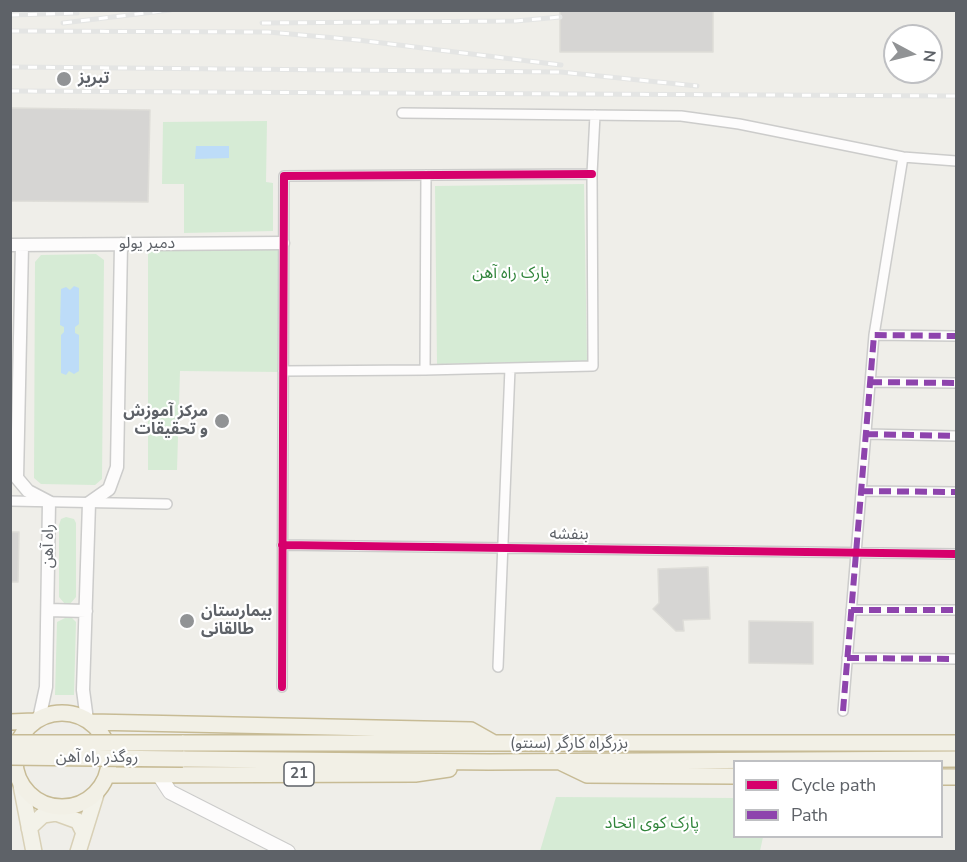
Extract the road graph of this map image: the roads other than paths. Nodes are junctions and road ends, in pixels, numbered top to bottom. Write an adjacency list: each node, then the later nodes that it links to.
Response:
1 (402, 113): 2 (street)
2 (595, 116): 3 (street); 5 (street)
3 (903, 157): 4 (street); 10 (street)
4 (957, 161)
5 (592, 174): 6 (street); 12 (street)
6 (426, 175): 7 (street); 13 (street)
7 (284, 243): 8 (street, دمیر یولو); 14 (street)
8 (121, 244): 9 (street, دمیر یولو); 23 (street)
9 (16, 245): 22 (street, راه آهن)
10 (874, 335): 11 (street); 15 (street)
11 (957, 336)
12 (510, 368): 13 (street); 26 (street)
13 (426, 370): 14 (street)
14 (283, 371): 25 (street)
15 (870, 382): 16 (street); 17 (street)
16 (957, 383)
17 (866, 434): 18 (street); 19 (street)
18 (957, 436)
19 (861, 491): 20 (street); 27 (street)
20 (957, 492)
21 (10, 501): 22 (street)
22 (49, 502): 23 (street); 29 (street, راه آهن)
23 (89, 503): 24 (street); 32 (street)
24 (166, 504)
25 (282, 545): 26 (street, بنفشه); 36 (street)
26 (503, 548): 27 (street, بنفشه); 35 (street)
27 (856, 552): 28 (street, بنفشه); 30 (street)
28 (957, 554)
29 (48, 610): 32 (street); 38 (street, راه آهن)
30 (851, 610): 31 (street); 33 (street)
31 (957, 610)
32 (86, 611): 39 (street)
33 (847, 658): 34 (street); 37 (street)
34 (957, 659)
35 (498, 667)
36 (282, 687)
37 (843, 711)
38 (37, 720): 39 (highway); 40 (highway); 56 (highway)
39 (89, 721): 41 (highway); 53 (highway)
40 (10, 722)
41 (173, 723): 45 (highway); 54 (highway)
42 (10, 742): 43 (highway, روگذر راه آهن / 21, bridge)
43 (182, 743): 45 (highway, بزرگراه کارگر (سنتو) / 21)
44 (957, 743): 45 (highway, بزرگراه کارگر (سنتو) / 21)
45 (497, 744)
46 (10, 758): 47 (highway, روگذر راه آهن / 21, bridge)
47 (183, 759): 51 (highway, بزرگراه کارگر (سنتو) / 21)
48 (957, 759): 49 (highway, بزرگراه کارگر (سنتو) / 21)
49 (824, 760)
50 (733, 761): 52 (highway, بزرگراه کارگر (سنتو) / 21)
51 (489, 762): 52 (highway, بزرگراه کارگر (سنتو) / 21); 54 (highway, 21)
52 (559, 762): 55 (highway)
53 (107, 775): 54 (highway, 21); 57 (highway)
54 (159, 775): 62 (main road)
55 (733, 776)
56 (17, 782): 57 (highway); 58 (main road)
57 (96, 794): 59 (main road)
58 (29, 828): 59 (main road); 60 (main road)
59 (84, 832): 61 (main road)
60 (34, 852)
61 (78, 852)
62 (288, 852)

